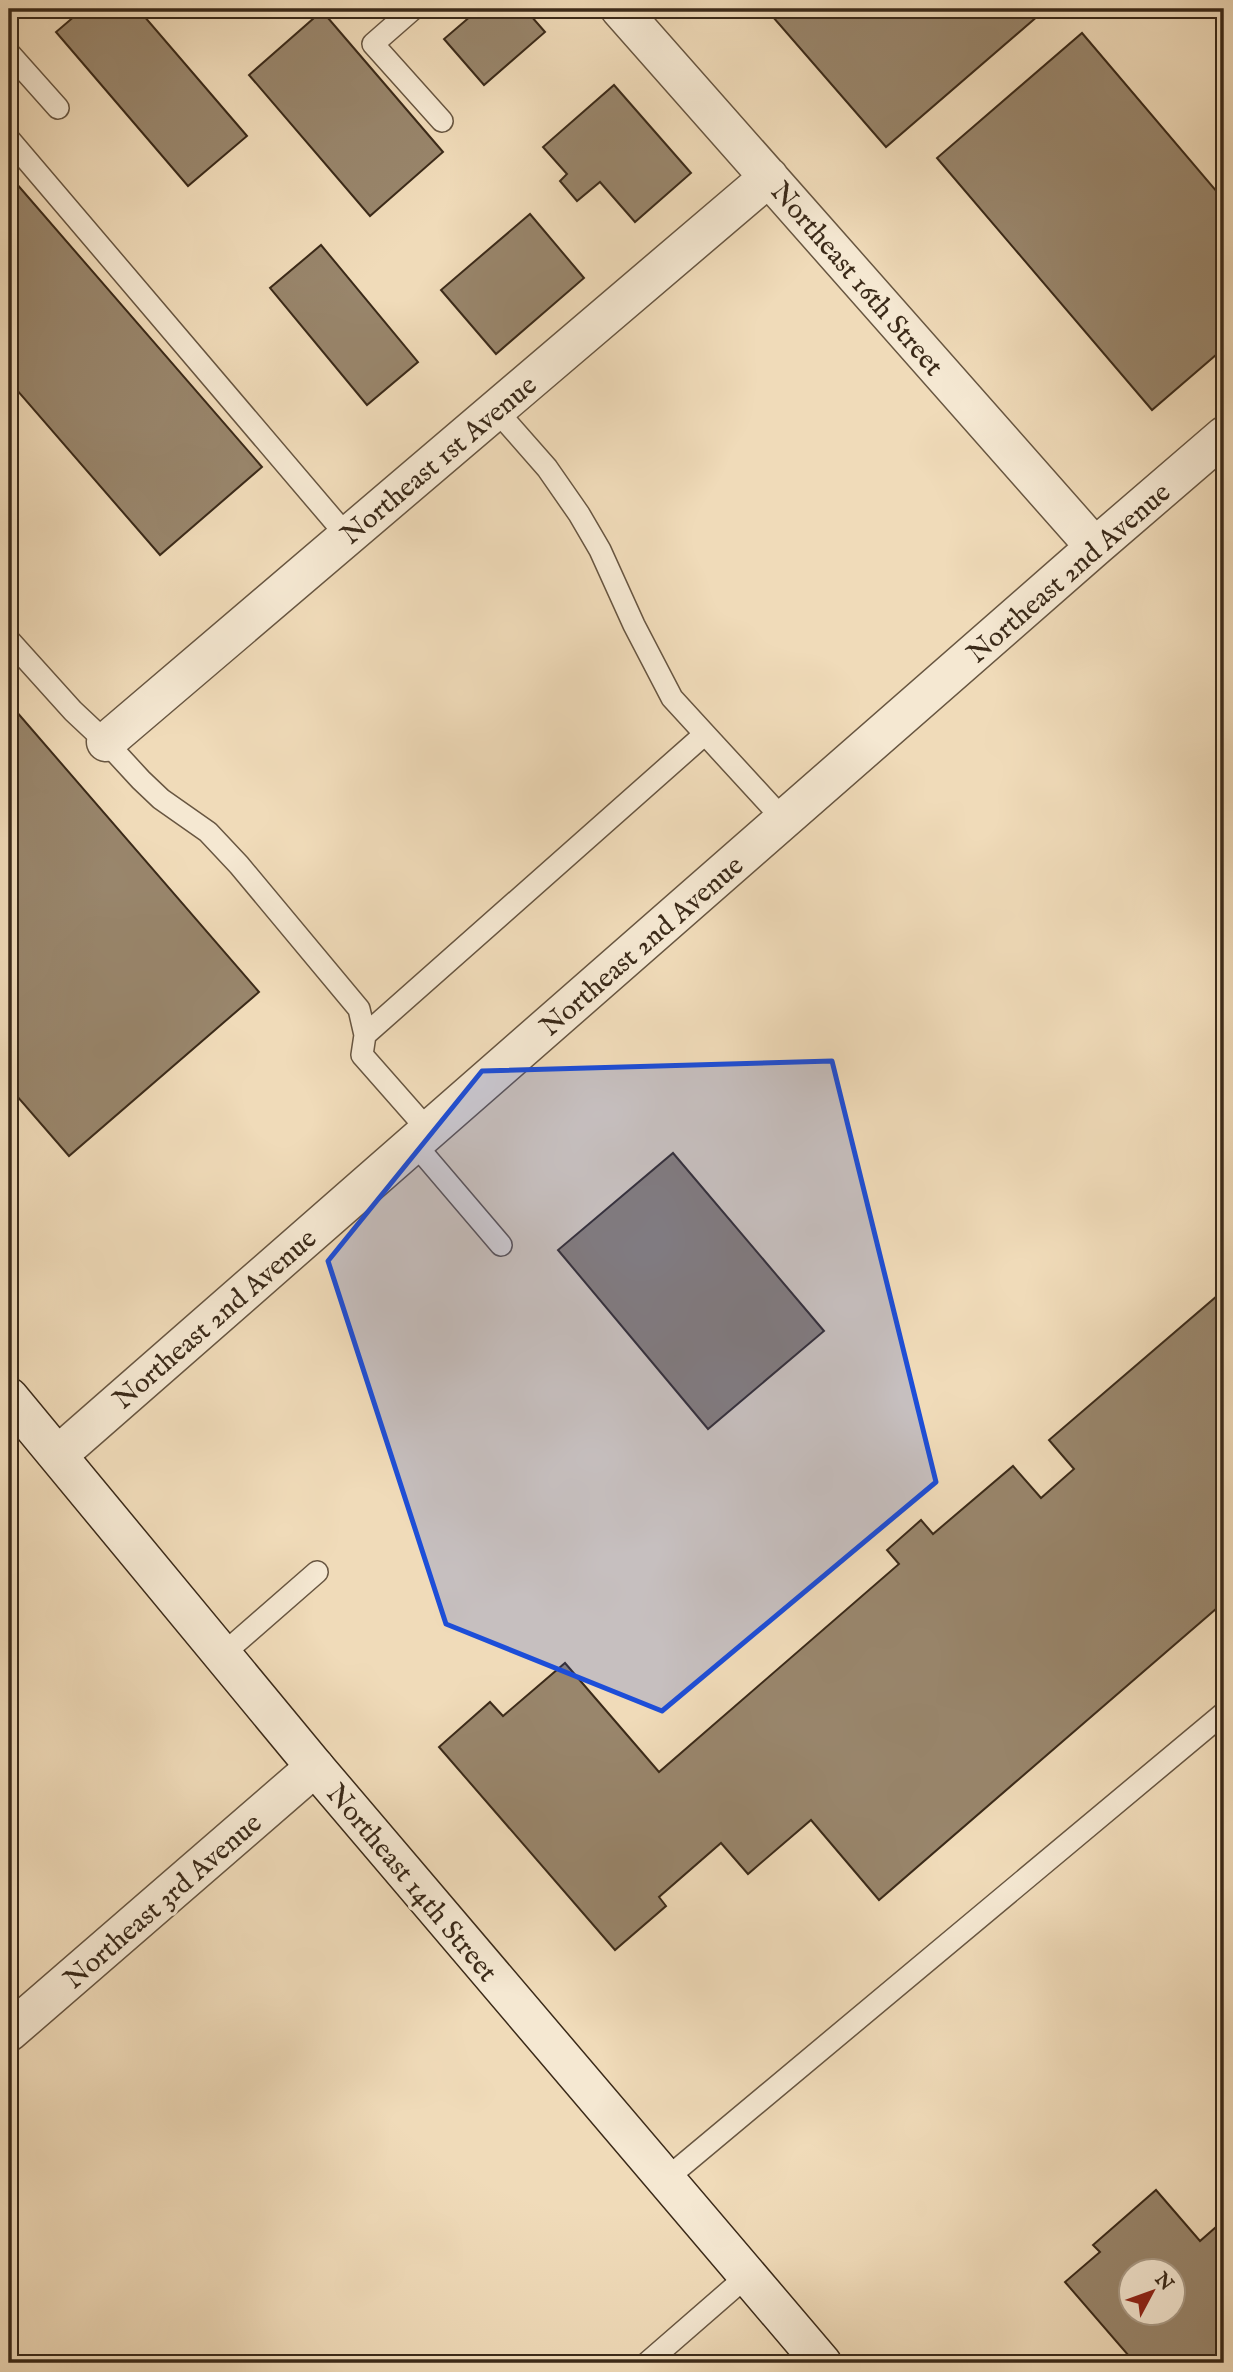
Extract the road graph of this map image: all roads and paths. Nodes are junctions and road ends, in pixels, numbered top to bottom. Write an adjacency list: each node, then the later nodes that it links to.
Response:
1 (413, 9): 5 (lane)
2 (620, 9): 7 (street, Northeast 16th Street)
3 (9, 53): 4 (lane)
4 (58, 108)
5 (442, 121)
6 (9, 139): 10 (lane)
7 (769, 177): 8 (street, Northeast 1st Avenue); 11 (street, Northeast 16th Street)
8 (496, 410): 10 (street, Northeast 1st Avenue); 13 (lane)
9 (1224, 436): 11 (street, Northeast 2nd Avenue)
10 (347, 536): 14 (street, Northeast 1st Avenue)
11 (1096, 547): 15 (street, Northeast 2nd Avenue)
12 (9, 640): 14 (lane)
13 (705, 734): 15 (lane); 16 (lane)
14 (106, 742): 16 (lane)
15 (784, 820): 17 (street, Northeast 2nd Avenue)
16 (365, 1035): 17 (lane)
17 (421, 1137): 18 (lane); 20 (street, Northeast 2nd Avenue)
18 (501, 1245)
19 (9, 1396): 20 (street, Northeast 14th Street)
20 (58, 1455): 22 (street, Northeast 14th Street)
21 (317, 1572): 22 (lane)
22 (223, 1654): 24 (street, Northeast 14th Street)
23 (1224, 1713): 26 (lane)
24 (315, 1767): 25 (street, Northeast 3rd Avenue); 26 (street, Northeast 14th Street)
25 (9, 2032)
26 (666, 2179): 27 (street, Northeast 14th Street)
27 (747, 2276): 28 (lane); 29 (street, Northeast 14th Street)
28 (647, 2363)
29 (822, 2363)

